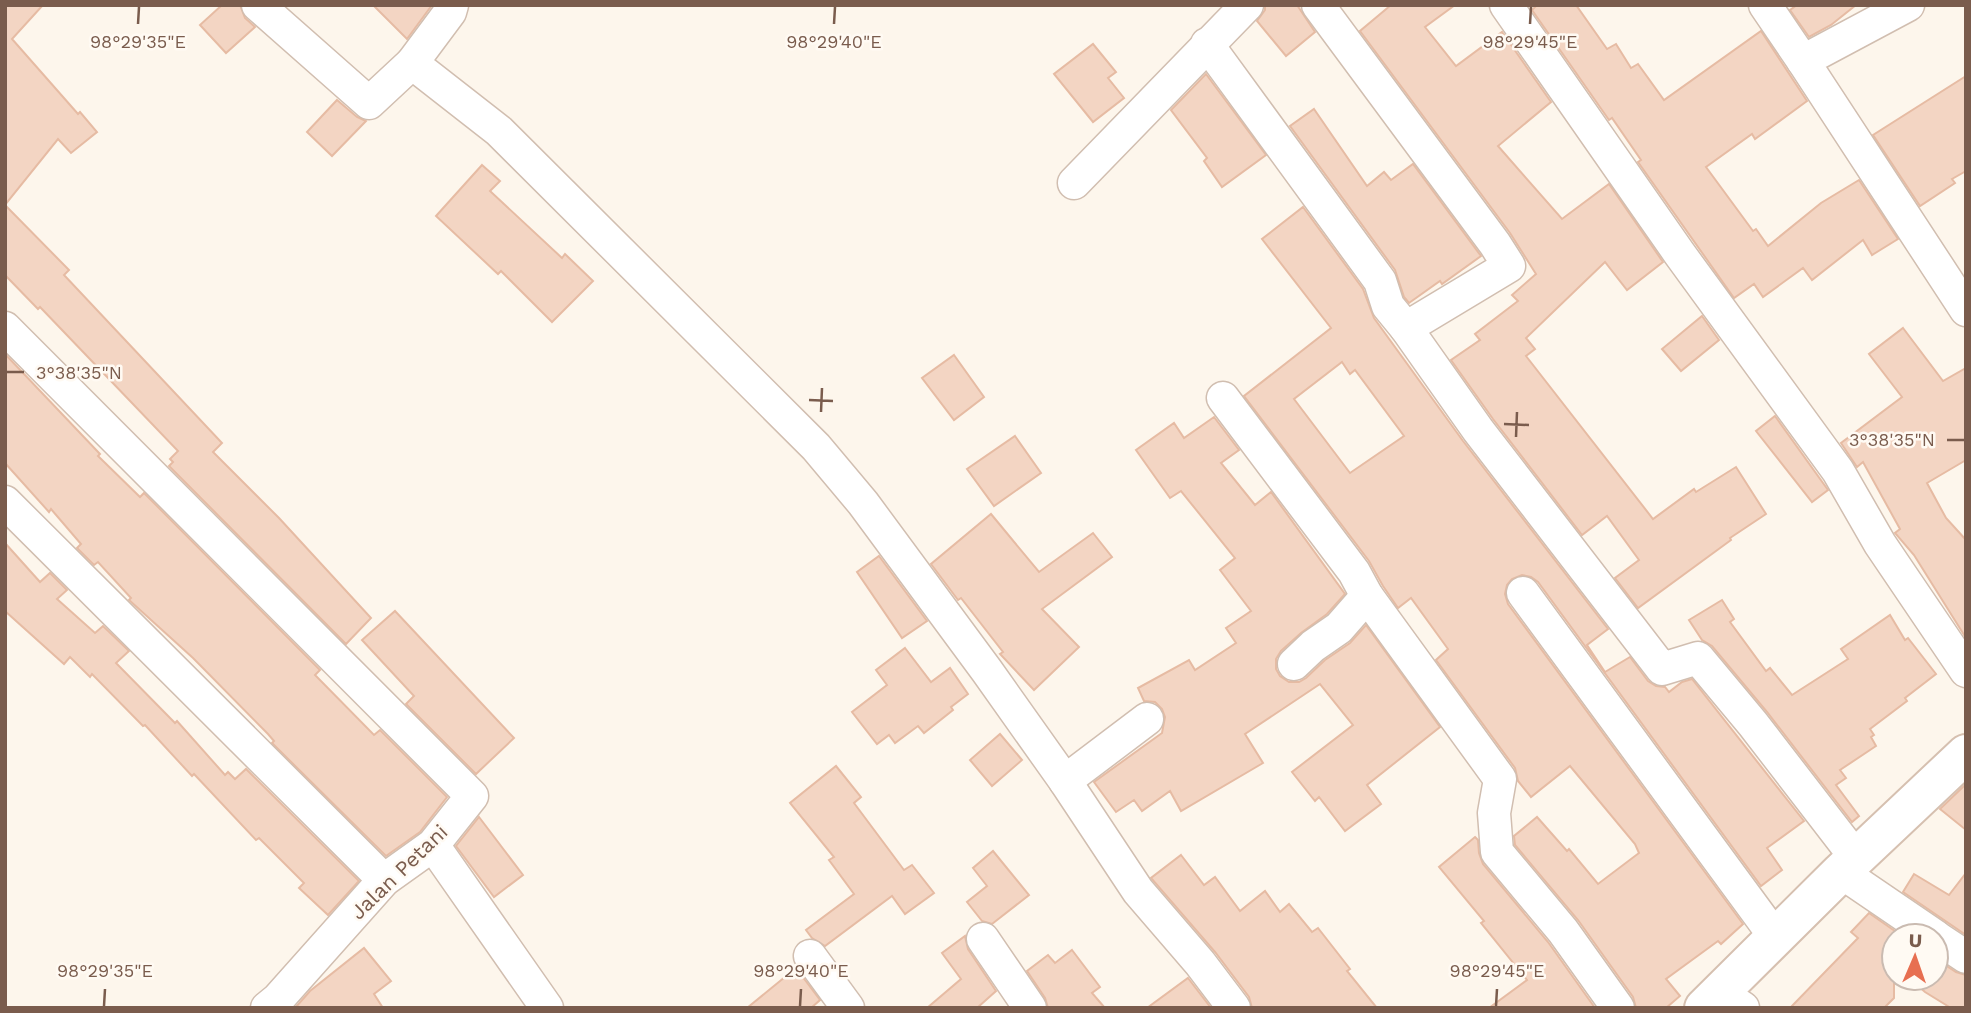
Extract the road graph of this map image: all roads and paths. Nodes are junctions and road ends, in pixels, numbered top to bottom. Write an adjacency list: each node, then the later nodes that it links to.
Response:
1 (258, 5): 10 (street)
2 (452, 5): 10 (street)
3 (1247, 5): 8 (street)
4 (1318, 5): 14 (street)
5 (1506, 5): 20 (street)
6 (1765, 5): 9 (street)
7 (1908, 5): 9 (street)
8 (1207, 44): 11 (street); 14 (street)
9 (1803, 61): 12 (street)
10 (412, 64): 23 (street)
11 (1074, 183)
12 (1966, 310)
13 (5, 328): 24 (street, Jalan Petani)
14 (1406, 328): 25 (street)
15 (1223, 398): 18 (street)
16 (5, 502): 26 (street)
17 (1523, 593): 28 (street)
18 (1367, 596): 19 (street); 39 (street)
19 (1294, 664)
20 (1966, 671)
21 (1147, 719): 23 (street)
22 (1966, 754): 25 (street)
23 (1065, 781): 38 (street)
24 (433, 845): 26 (street, Jalan Petani); 35 (street)
25 (1849, 865): 27 (street); 28 (street)
26 (384, 880): 34 (street, Jalan Petani)
27 (1919, 922)
28 (1776, 938): 33 (street)
29 (983, 939): 37 (street)
30 (1950, 946): 32 (street)
31 (810, 956): 36 (street)
32 (1966, 957)
33 (1723, 1003)
34 (267, 1008)
35 (547, 1008)
36 (848, 1008)
37 (1030, 1008)
38 (1234, 1008)
39 (1618, 1008)

